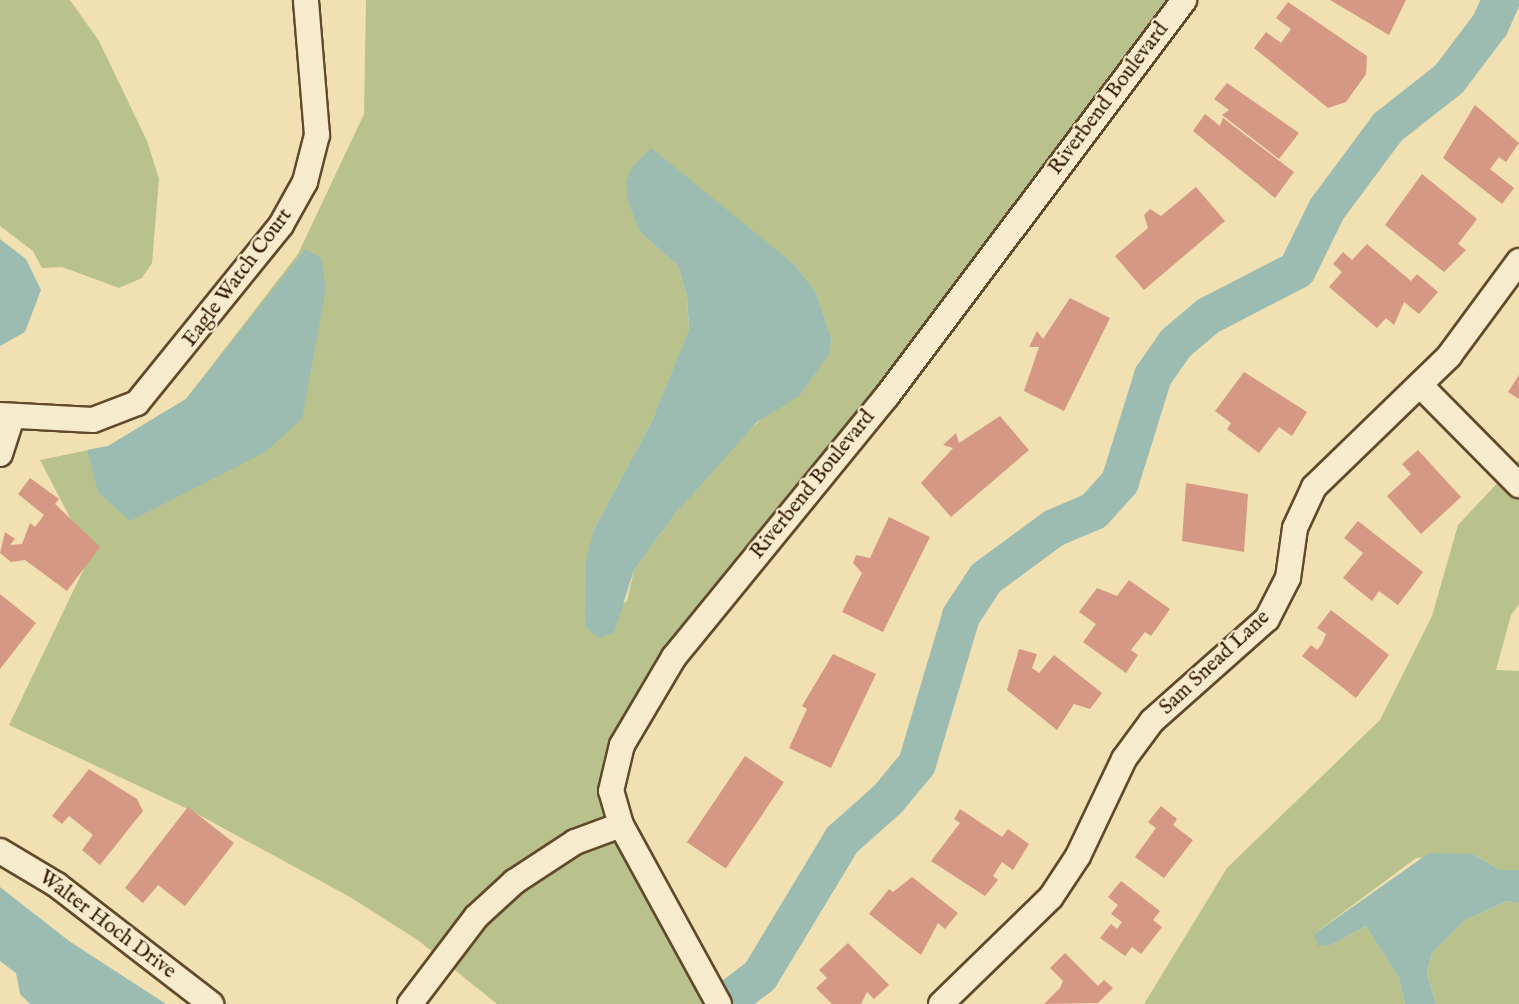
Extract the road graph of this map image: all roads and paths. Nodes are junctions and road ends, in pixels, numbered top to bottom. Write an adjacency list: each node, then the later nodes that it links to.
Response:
1 (306, 0): 5 (street, Eagle Watch Court)
2 (1184, 0): 8 (street, Riverbend Boulevard)
3 (1519, 261): 4 (street, Sam Snead Lane)
4 (1420, 385): 7 (street); 13 (street, Sam Snead Lane)
5 (6, 416): 6 (street)
6 (0, 454)
7 (1519, 485)
8 (621, 825): 10 (street, Riverbend Boulevard); 12 (street)
9 (0, 851): 11 (street, Walter Hoch Drive)
10 (713, 994)
11 (211, 1004)
12 (410, 1004)
13 (941, 1004)

